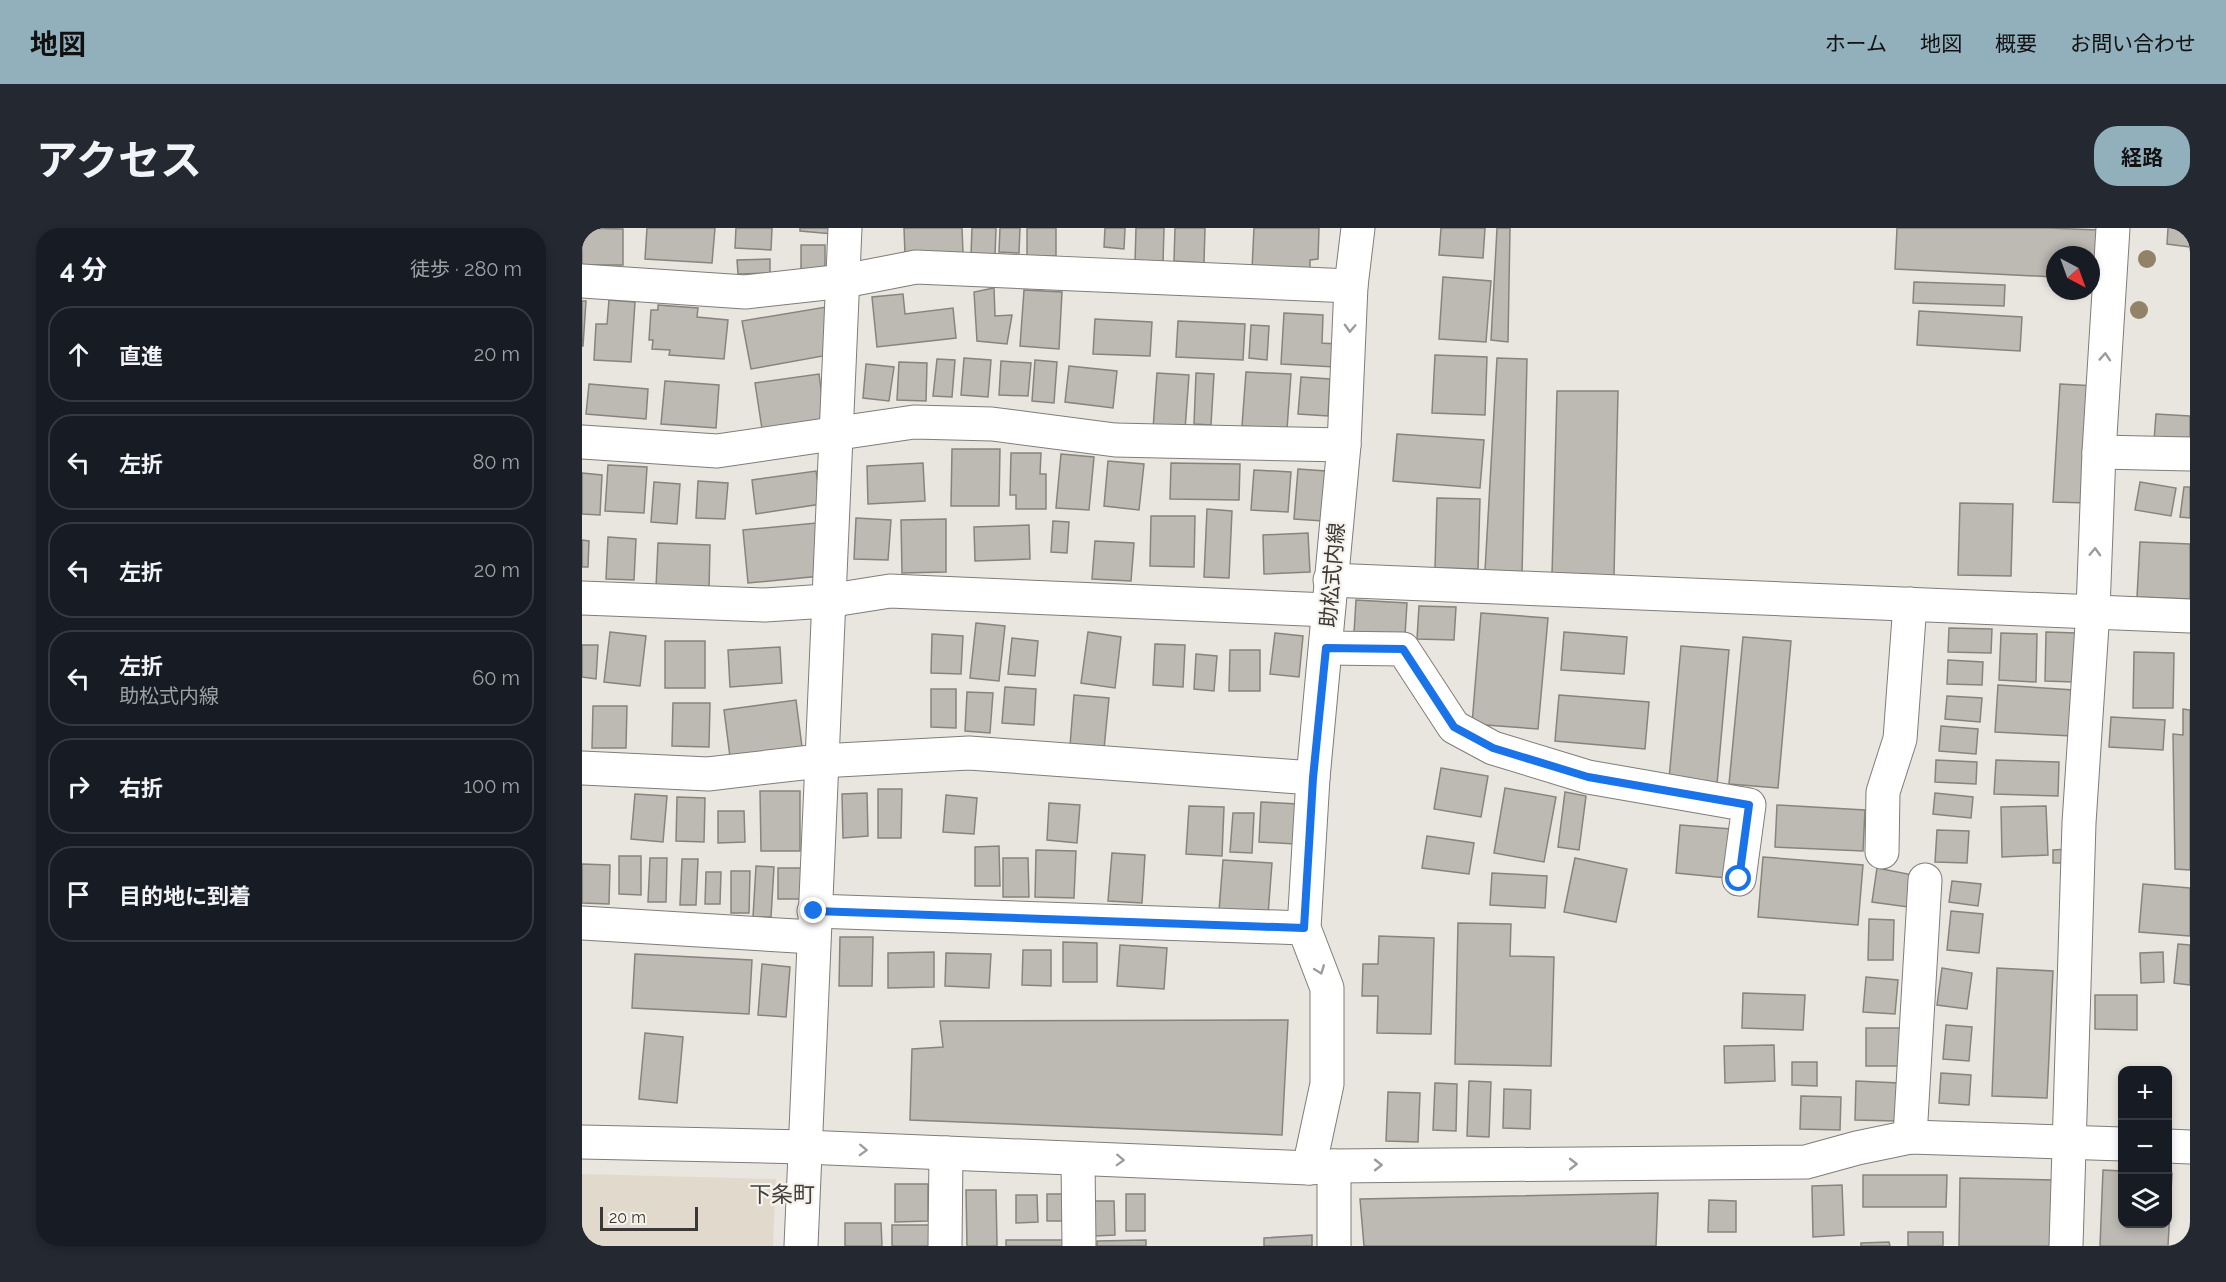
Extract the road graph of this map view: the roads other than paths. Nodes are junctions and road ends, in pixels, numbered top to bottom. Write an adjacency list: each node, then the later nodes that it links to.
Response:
1 (845, 228): 4 (street)
2 (1358, 228): 6 (street, 助松式内線)
3 (2113, 228): 10 (street, one-way to 3)
4 (844, 280): 5 (street); 6 (street); 7 (street)
5 (582, 281)
6 (1351, 286): 9 (street, 助松式内線, one-way to 9)
7 (836, 434): 8 (street); 9 (street); 14 (street)
8 (582, 442)
9 (1344, 445): 12 (street, 助松式内線)
10 (2099, 452): 11 (street); 16 (street, one-way to 10)
11 (2190, 454)
12 (1329, 595): 14 (street); 15 (street); 18 (street, 助松式内線)
13 (582, 598): 14 (street)
14 (827, 601): 19 (street)
15 (1910, 604): 16 (street); 22 (street)
16 (2093, 610): 17 (street); 30 (street)
17 (2190, 615)
18 (1326, 648): 21 (street, 助松式内線); 23 (street)
19 (820, 761): 20 (street); 21 (street); 26 (street)
20 (582, 768)
21 (1313, 778): 27 (street, 助松式内線)
22 (1882, 852)
23 (1739, 879)
24 (1925, 880): 28 (street)
25 (582, 923): 26 (street)
26 (814, 924): 27 (street); 33 (street)
27 (1304, 928): 37 (street, 助松式内線, one-way to 37)
28 (1910, 1137): 30 (street); 37 (street, one-way to 28)
29 (582, 1142): 33 (street)
30 (2068, 1142): 31 (street); 42 (street)
31 (2118, 1144)
32 (2172, 1146): 34 (street)
33 (804, 1147): 35 (street, one-way to 35); 38 (street)
34 (2190, 1147)
35 (946, 1153): 36 (street); 39 (street)
36 (1078, 1159): 37 (street, one-way to 37); 40 (street)
37 (1321, 1167): 41 (street, 助松式内線)
38 (801, 1246)
39 (945, 1246)
40 (1079, 1246)
41 (1334, 1246)
42 (2066, 1246)

